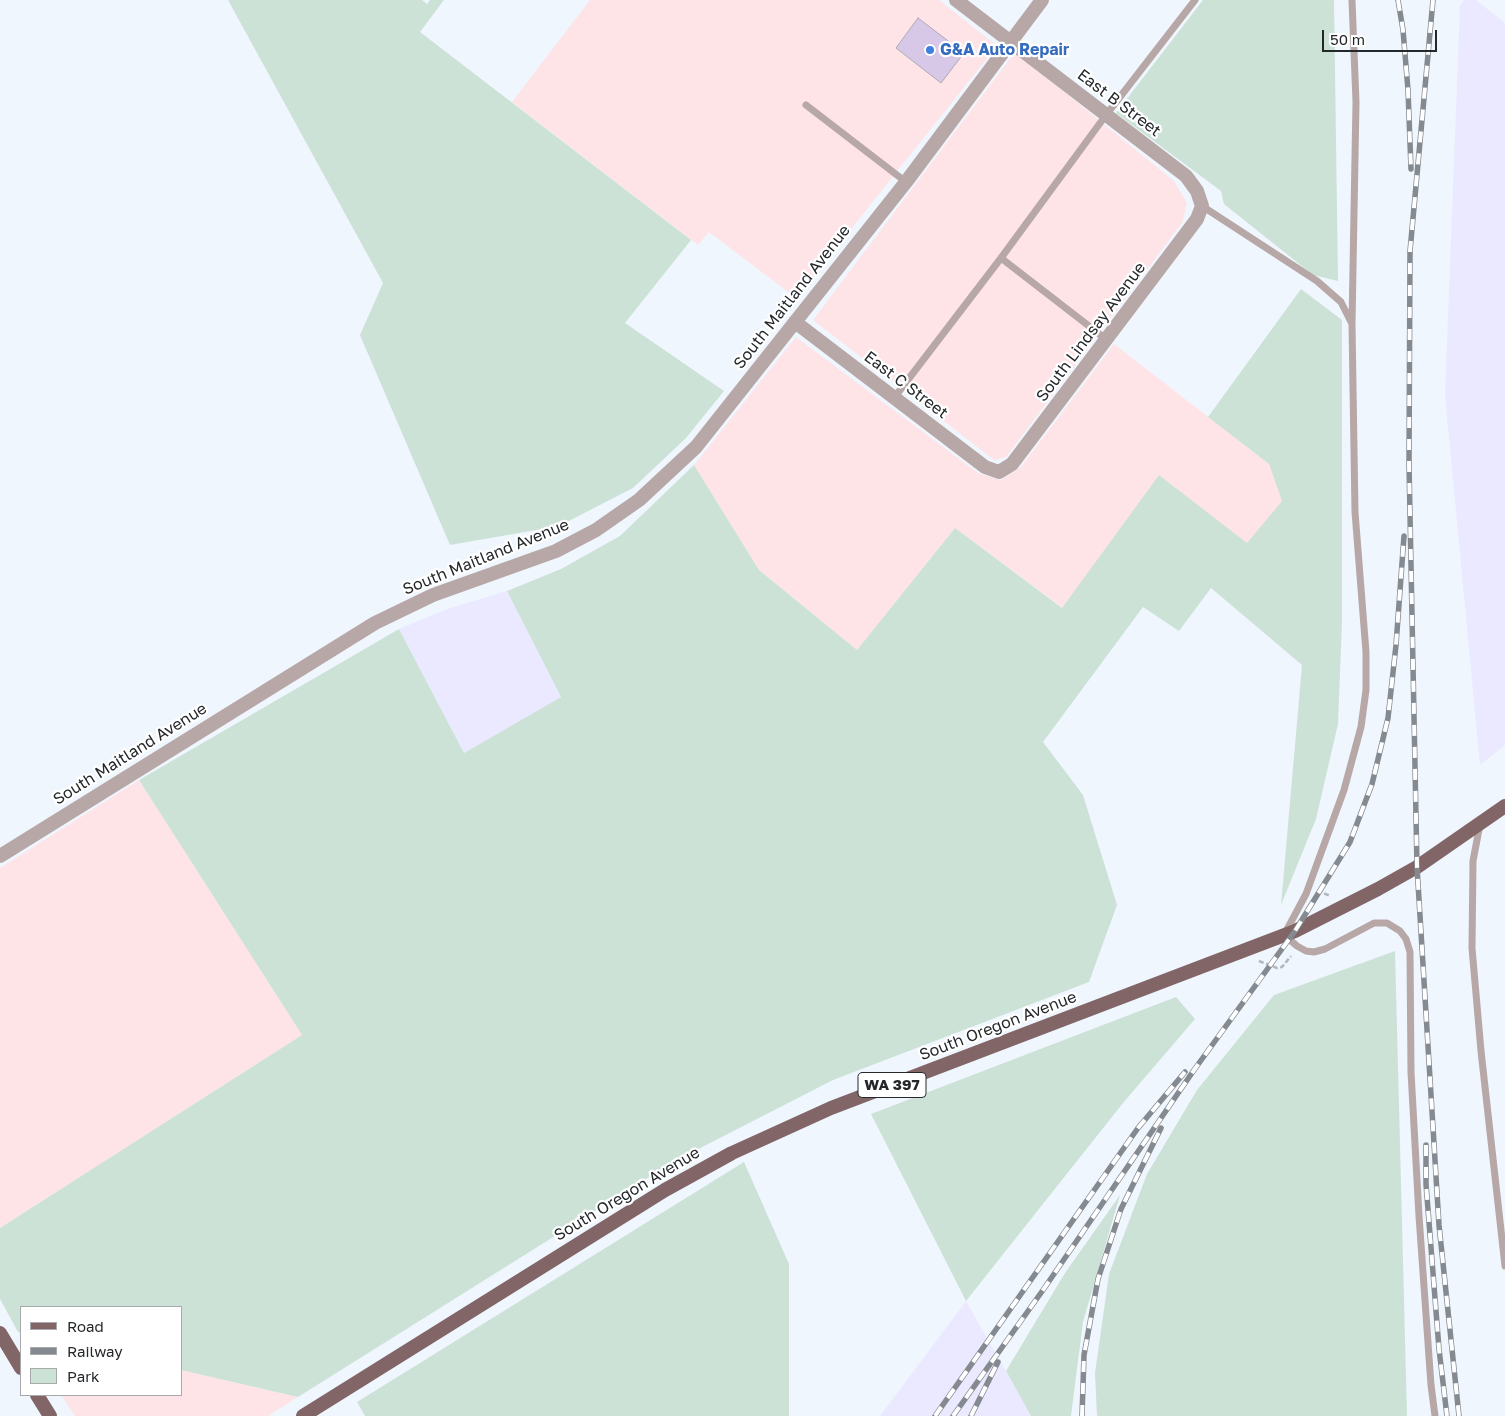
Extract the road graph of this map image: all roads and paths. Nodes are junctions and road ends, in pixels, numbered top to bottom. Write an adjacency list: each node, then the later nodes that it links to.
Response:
1 (956, 0): 5 (street, East B Street)
2 (1042, 0): 5 (street, South Maitland Avenue)
3 (1195, 0): 7 (lane)
4 (1352, 0): 12 (lane)
5 (1010, 42): 7 (street, East B Street); 8 (street, South Maitland Avenue)
6 (806, 105): 8 (lane)
7 (1106, 115): 9 (street, East B Street); 10 (lane)
8 (906, 182): 11 (street, South Maitland Avenue)
9 (1202, 206): 12 (lane); 13 (street, South Lindsay Avenue)
10 (1001, 258): 13 (lane); 14 (lane)
11 (794, 322): 14 (street, East C Street); 18 (street, South Maitland Avenue)
12 (1352, 324): 19 (lane)
13 (1107, 340): 15 (street, South Lindsay Avenue)
14 (894, 398): 15 (street, East C Street)
15 (998, 472)
16 (1505, 806): 17 (main road, South Oregon Avenue / WA 397)
17 (1480, 824): 20 (main road, South Oregon Avenue / WA 397); 22 (lane)
18 (0, 856)
19 (1306, 894): 20 (path); 21 (lane)
20 (1351, 903): 21 (main road, South Oregon Avenue / WA 397)
21 (1284, 936): 27 (main road, South Oregon Avenue / WA 397); 28 (lane)
22 (1505, 1266)
23 (0, 1333): 24 (main road)
24 (20, 1366)
25 (38, 1396): 26 (main road)
26 (50, 1416)
27 (303, 1416)
28 (1435, 1416)

